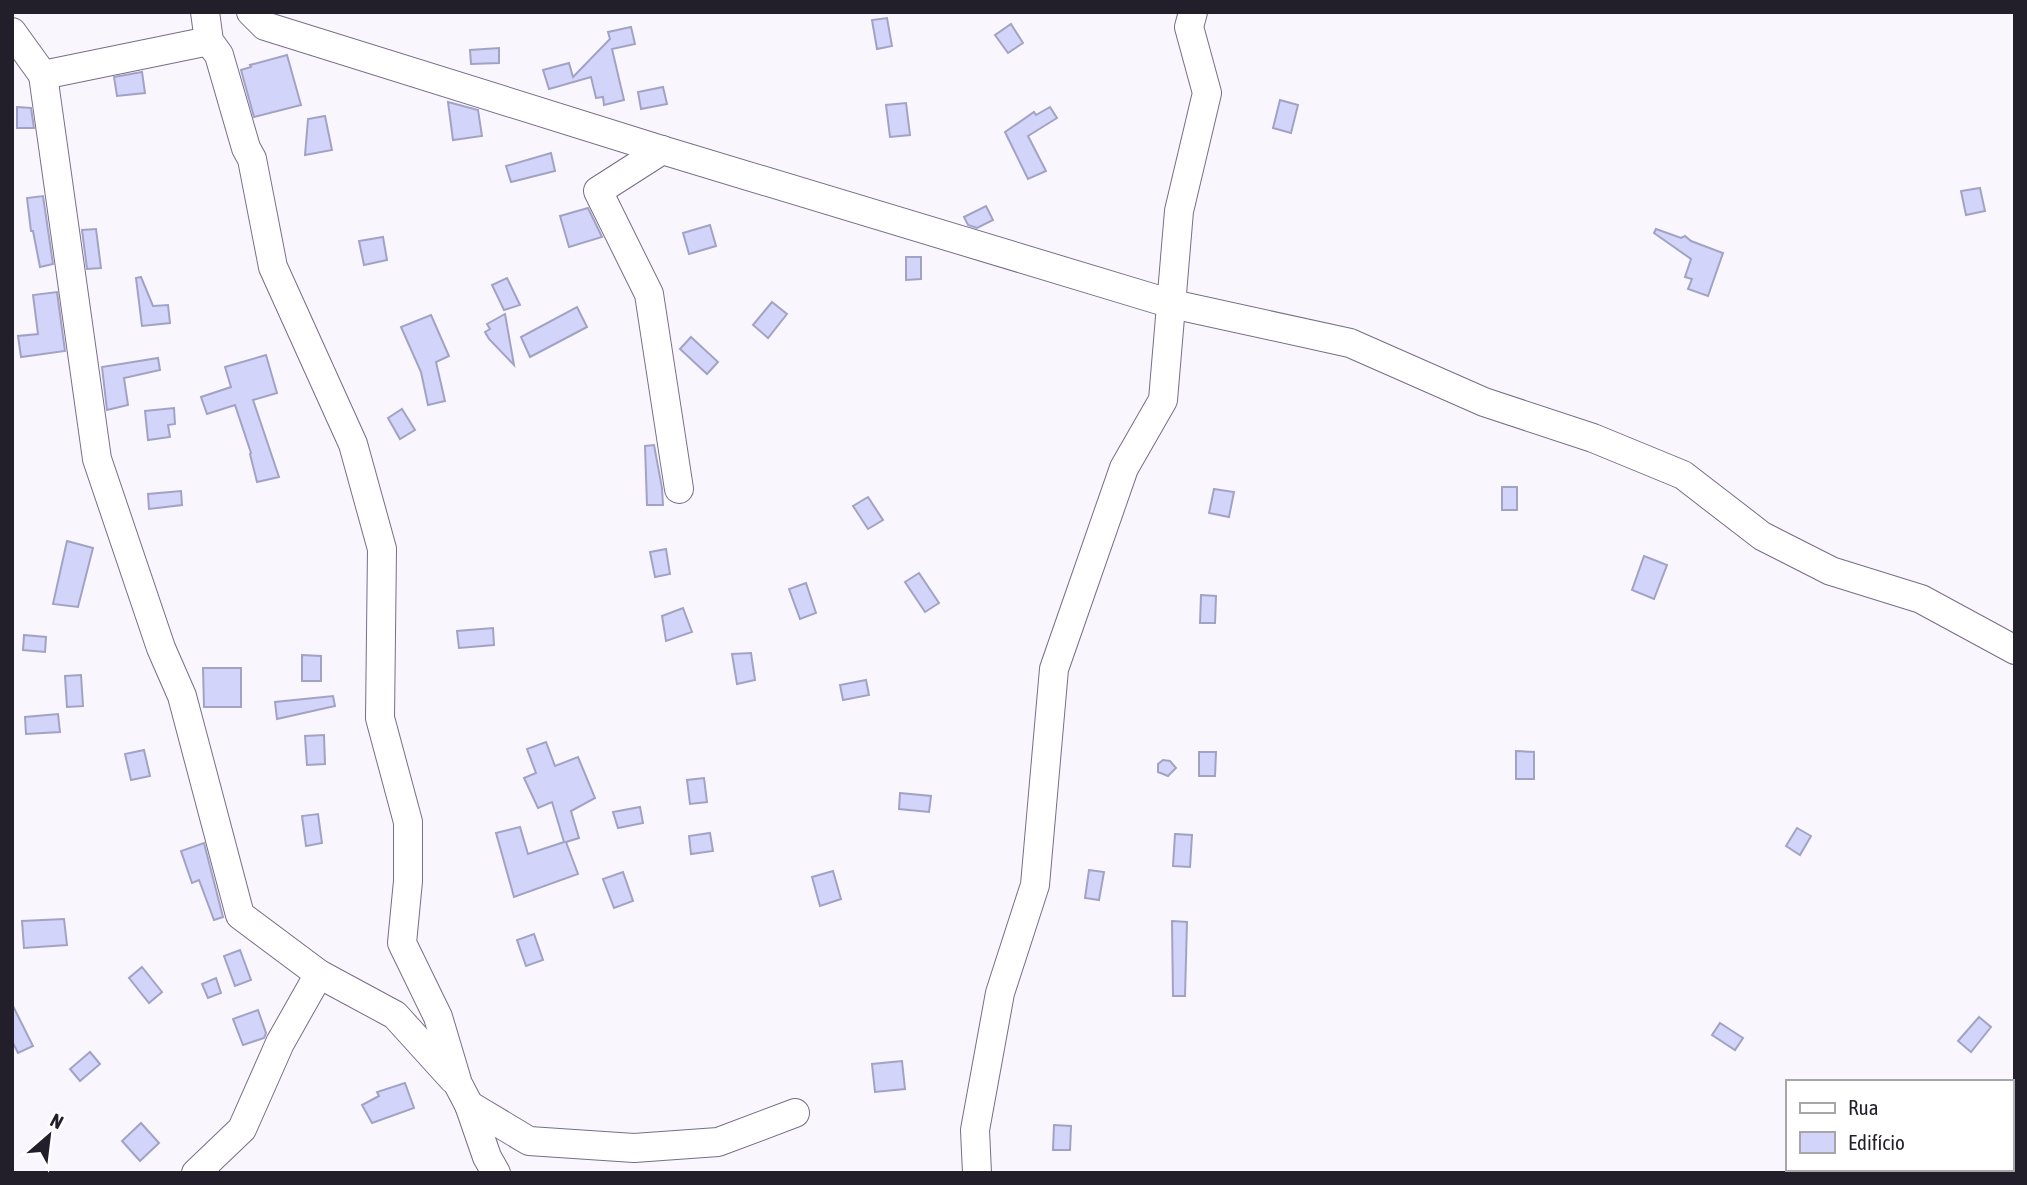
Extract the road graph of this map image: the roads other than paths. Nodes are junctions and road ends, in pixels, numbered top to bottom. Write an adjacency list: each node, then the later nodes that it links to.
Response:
1 (205, 12): 5 (street)
2 (251, 12): 7 (street)
3 (1193, 12): 8 (street)
4 (12, 33): 6 (street)
5 (209, 41): 6 (street); 12 (street)
6 (43, 75): 11 (street)
7 (662, 150): 8 (street); 9 (street)
8 (1172, 304): 10 (street); 16 (street)
9 (679, 489)
10 (2015, 650)
11 (319, 974): 12 (street); 14 (street)
12 (464, 1094): 13 (street); 15 (street)
13 (794, 1113)
14 (196, 1173)
15 (496, 1173)
16 (976, 1173)

